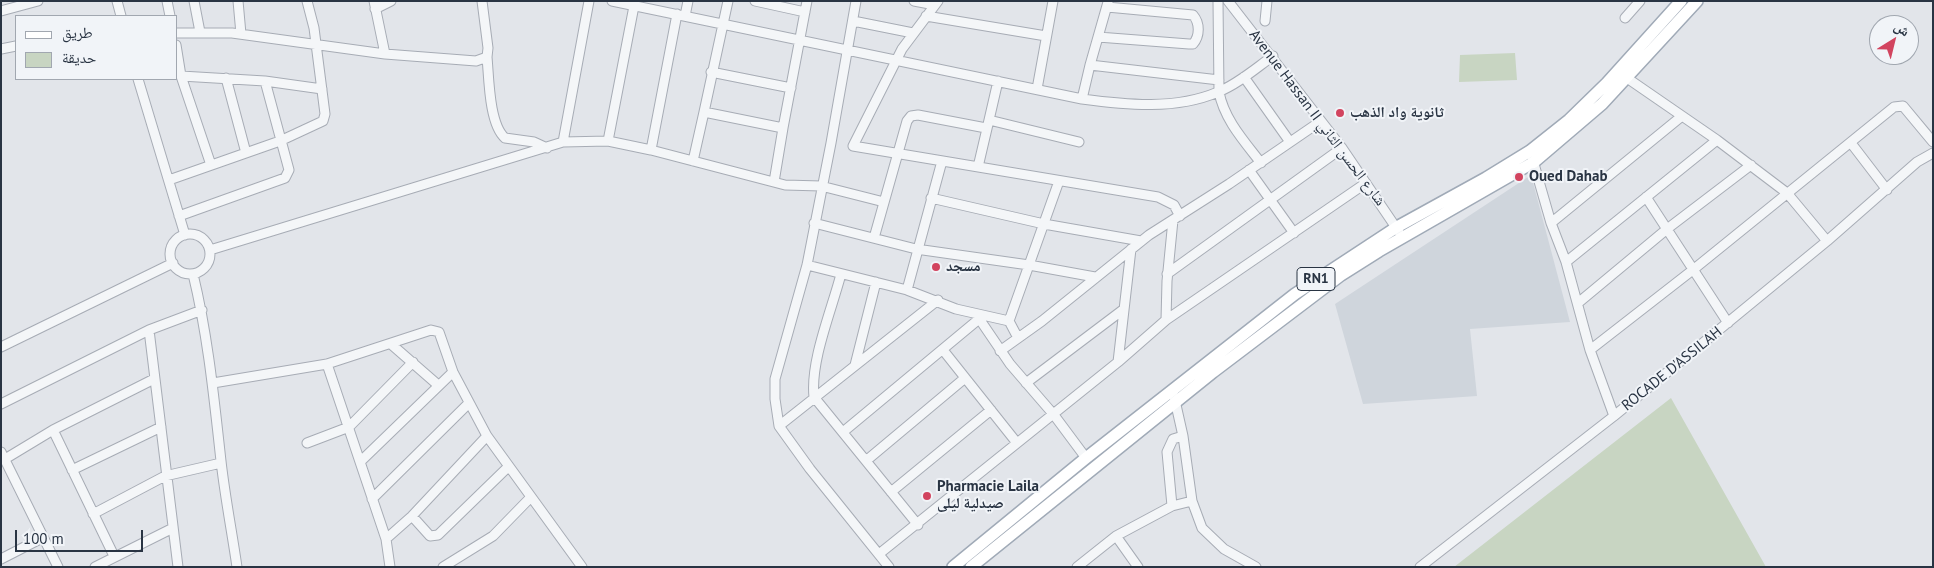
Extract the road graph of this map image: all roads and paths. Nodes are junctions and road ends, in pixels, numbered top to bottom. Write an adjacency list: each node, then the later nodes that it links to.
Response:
1 (38, 1): 29 (street)
2 (117, 1): 31 (street)
3 (166, 1): 32 (street)
4 (194, 1): 39 (street)
5 (238, 1): 42 (street)
6 (307, 1): 46 (street)
7 (391, 1): 26 (street)
8 (482, 1): 53 (street)
9 (589, 1): 79 (street)
10 (612, 1): 27 (street)
11 (688, 1): 33 (street)
12 (728, 1): 38 (street)
13 (756, 1): 30 (street)
14 (807, 1): 30 (street)
15 (856, 1): 37 (street)
16 (914, 1): 24 (street)
17 (1053, 1): 43 (street)
18 (1218, 1): 62 (street)
19 (1228, 1): 51 (street, Avenue Hassan II شارع الحسن الثاني)
20 (1267, 1): 36 (street)
21 (1640, 1): 35 (street)
22 (1681, 1): 89 (main road, RN1)
23 (1697, 1): 60 (main road, RN1)
24 (937, 3): 34 (street)
25 (1108, 4): 44 (street); 44 (street)
26 (375, 5): 50 (street)
27 (634, 6): 28 (street); 77 (street)
28 (661, 6): 33 (street)
29 (1, 11)
30 (805, 12): 45 (street)
31 (121, 15)
32 (170, 15)
33 (681, 15): 38 (street); 85 (street)
34 (926, 16): 41 (street); 43 (street)
35 (1625, 18)
36 (1265, 20)
37 (853, 21): 41 (street); 49 (street)
38 (722, 24): 45 (street); 56 (street)
39 (200, 32): 40 (street); 42 (street)
40 (178, 33)
41 (913, 33): 54 (street)
42 (241, 34): 46 (street)
43 (1046, 36): 67 (street)
44 (1098, 37): 55 (street)
45 (799, 40): 49 (street); 65 (street)
46 (316, 45): 50 (street); 66 (street)
47 (15, 46): 48 (street)
48 (1, 49)
49 (846, 50): 54 (street); 102 (street)
50 (385, 54): 53 (street)
51 (1273, 56): 58 (street); 72 (street, Avenue Hassan II شارع الحسن الثاني)
52 (178, 57): 57 (street)
53 (487, 57): 83 (street)
54 (896, 61): 64 (street); 86 (street)
55 (1090, 65): 62 (street); 69 (street)
56 (712, 72): 65 (street); 70 (street)
57 (181, 76): 59 (street); 94 (street)
58 (1244, 77): 68 (street); 81 (street)
59 (226, 78): 63 (street); 87 (street)
60 (1627, 78): 71 (street); 89 (main road, RN1)
61 (138, 80): 98 (street)
62 (1219, 80): 68 (street)
63 (265, 81): 66 (street); 76 (street)
64 (998, 81): 67 (street); 73 (street)
65 (791, 88): 74 (street)
66 (322, 89): 76 (street)
67 (1037, 89): 69 (street)
68 (1219, 92): 69 (street); 93 (street)
69 (1082, 99)
70 (704, 112): 74 (street); 90 (street)
71 (1682, 116): 75 (street); 112 (street)
72 (1321, 121): 81 (street); 84 (street, Avenue Hassan II شارع الحسن الثاني)
73 (987, 124): 80 (street); 86 (street); 96 (street)
74 (783, 128): 100 (street)
75 (1717, 140): 95 (street); 105 (street)
76 (280, 141): 87 (street); 109 (street)
77 (608, 141): 79 (street); 85 (street)
78 (1932, 141): 82 (street); 92 (street, ROCADE D'ASSILAH)
79 (563, 142): 83 (street)
80 (1080, 142)
81 (1290, 142): 93 (street)
82 (1851, 143): 103 (street); 104 (street)
83 (547, 148): 124 (street)
84 (1342, 148): 101 (street, Avenue Hassan II شارع الحسن الثاني); 107 (street)
85 (651, 150): 90 (street)
86 (897, 152): 91 (street); 108 (street)
87 (246, 153): 94 (street)
88 (1933, 153): 92 (street, ROCADE D'ASSILAH)
89 (1532, 157): 112 (street); 114 (main road, RN1); 119 (main road, RN1)
90 (693, 161): 100 (street)
91 (942, 161): 96 (street); 106 (street)
92 (1917, 162): 103 (street, ROCADE D'ASSILAH)
93 (1260, 163): 97 (street)
94 (212, 165): 98 (street)
95 (1752, 165): 104 (street); 115 (street)
96 (978, 167): 99 (street)
97 (1250, 170): 107 (street); 110 (street)
98 (169, 180): 109 (street)
99 (1060, 181): 110 (street); 113 (street)
100 (774, 182): 102 (street)
101 (1366, 183): 114 (street, Avenue Hassan II شارع الحسن الثاني); 116 (street)
102 (821, 186): 108 (street); 111 (street)
103 (1887, 190): 121 (street, ROCADE D'ASSILAH)
104 (1787, 193): 121 (street); 129 (street)
105 (1646, 197): 115 (street); 125 (street)
106 (931, 198): 113 (street); 122 (street)
107 (1271, 199): 116 (street); 132 (street)
108 (884, 202): 118 (street)
109 (179, 216): 117 (street)
110 (1176, 218): 120 (street); 132 (street)
111 (814, 223): 118 (street); 127 (street)
112 (1551, 223): 125 (street)
113 (1044, 224): 120 (street); 128 (street)
114 (1397, 227): 119 (street, Avenue Hassan II شارع الحسن الثاني); 161 (main road, RN1)
115 (1668, 229): 129 (street); 137 (street)
116 (1294, 233): 141 (street)
117 (185, 235): 124 (street); 126 (street)
118 (874, 238): 122 (street)
119 (1402, 238): 163 (main road, RN1)
120 (1141, 241): 123 (street)
121 (1826, 242): 143 (street, ROCADE D'ASSILAH)
122 (916, 249): 128 (street); 135 (street)
123 (1131, 249): 133 (street); 138 (street)
124 (210, 250): 130 (street)
125 (1566, 262): 137 (street)
126 (173, 263): 130 (street); 147 (street)
127 (806, 265): 131 (street); 169 (street)
128 (1029, 265): 133 (street); 142 (street)
129 (1694, 269): 143 (street); 149 (street)
130 (193, 274): 139 (street)
131 (842, 274): 134 (street); 162 (street)
132 (1167, 274): 141 (street)
133 (1095, 277): 145 (street)
134 (876, 282): 135 (street); 154 (street)
135 (907, 290): 136 (street)
136 (938, 300): 140 (street); 154 (street)
137 (1578, 303): 149 (street)
138 (1124, 309): 152 (street); 159 (street)
139 (202, 310): 144 (street); 158 (street)
140 (978, 316): 142 (street); 148 (street); 150 (street)
141 (1166, 320): 152 (street)
142 (1009, 321): 145 (street)
143 (1728, 323): 168 (street, ROCADE D'ASSILAH)
144 (149, 330): 157 (street); 164 (street)
145 (1018, 338): 150 (street)
146 (391, 344): 151 (street); 153 (street); 155 (street)
147 (1, 346)
148 (943, 350): 156 (street); 173 (street)
149 (1590, 350): 168 (street)
150 (1000, 351): 159 (street)
151 (413, 362): 160 (street); 171 (street)
152 (1118, 362): 167 (street)
153 (327, 364): 158 (street); 171 (street)
154 (856, 365): 162 (street)
155 (453, 372): 160 (street); 165 (street)
156 (965, 378): 166 (street); 180 (street)
157 (154, 380): 170 (street); 172 (street)
158 (213, 383): 182 (street)
159 (1026, 383): 167 (street)
160 (438, 385): 181 (street)
161 (1172, 390): 163 (street); 179 (main road, RN1)
162 (814, 397): 169 (street); 173 (street)
163 (1175, 402): 175 (street); 211 (main road, RN1)
164 (1, 404)
165 (468, 404): 174 (street); 188 (street)
166 (991, 410): 177 (street); 186 (street)
167 (1054, 415): 177 (street); 179 (street)
168 (1614, 416): 215 (street, ROCADE D'ASSILAH)
169 (779, 426): 198 (street)
170 (161, 427): 184 (street); 185 (street)
171 (349, 427): 176 (street); 181 (street)
172 (53, 430): 178 (street); 184 (street)
173 (843, 432): 180 (street)
174 (487, 436): 183 (street); 192 (street)
175 (1183, 436): 189 (street); 190 (street)
176 (307, 443)
177 (1017, 443): 193 (street)
178 (3, 456): 196 (street)
179 (1086, 458): 210 (main road, RN1)
180 (867, 460): 186 (street)
181 (361, 462): 188 (street)
182 (221, 463): 185 (street); 205 (street)
183 (508, 467): 187 (street); 192 (street)
184 (72, 470): 191 (street)
185 (165, 476): 191 (street); 194 (street)
186 (890, 492): 193 (street)
187 (531, 497): 207 (street); 208 (street)
188 (372, 498): 197 (street)
189 (1192, 501): 190 (street); 214 (street)
190 (1172, 506): 195 (street)
191 (93, 514): 199 (street)
192 (412, 516): 197 (street)
193 (918, 525): 198 (street)
194 (173, 528): 199 (street); 204 (street)
195 (1116, 536): 212 (street); 213 (street)
196 (42, 538): 200 (street); 202 (street)
197 (386, 539): 206 (street)
198 (879, 554): 209 (street)
199 (114, 556): 203 (street)
200 (2, 557): 201 (street)
201 (8, 567)
202 (58, 567)
203 (95, 567)
204 (178, 567)
205 (237, 567)
206 (390, 567)
207 (443, 567)
208 (582, 567)
209 (888, 567)
210 (953, 567)
211 (971, 567)
212 (1077, 567)
213 (1138, 567)
214 (1256, 567)
215 (1420, 567)

